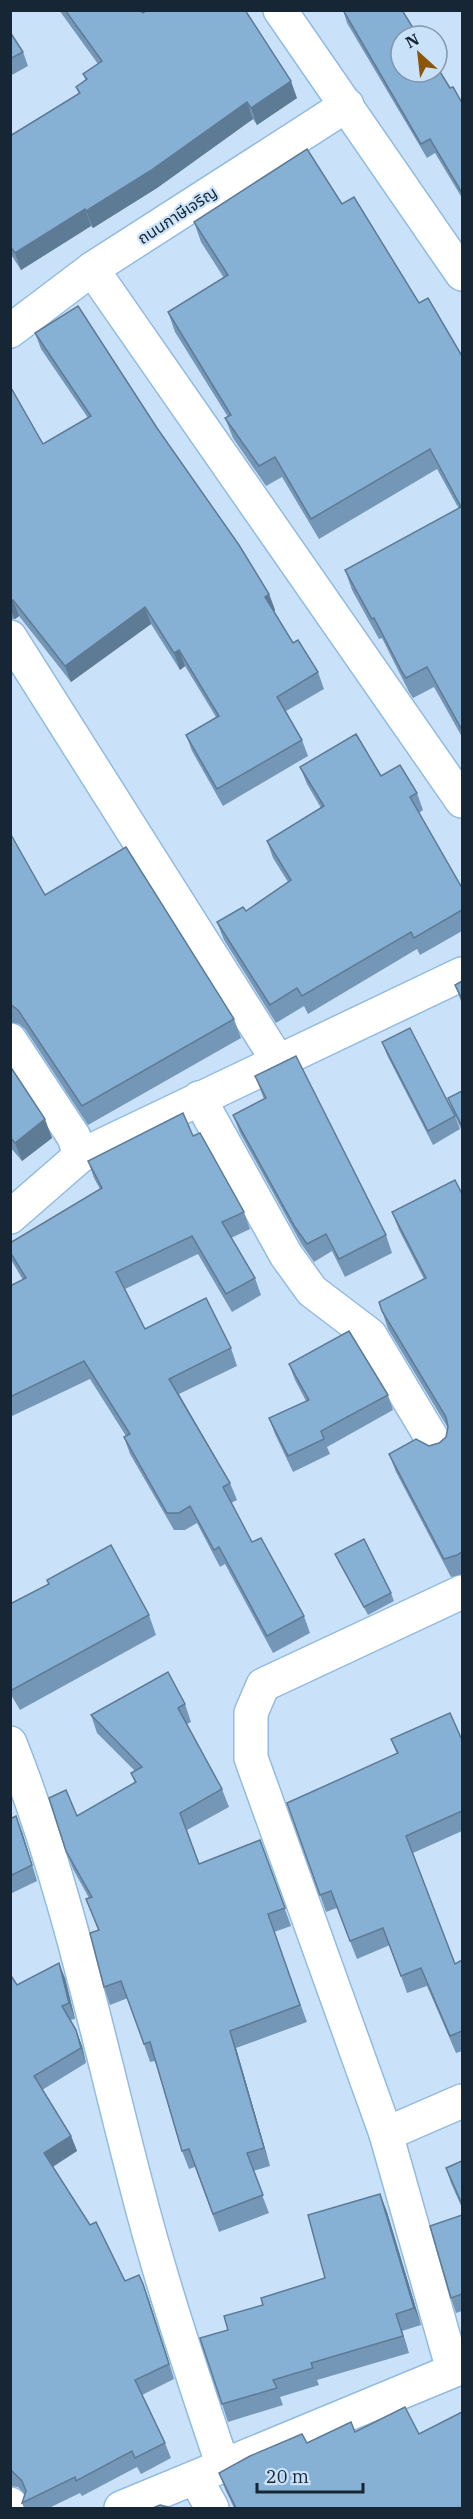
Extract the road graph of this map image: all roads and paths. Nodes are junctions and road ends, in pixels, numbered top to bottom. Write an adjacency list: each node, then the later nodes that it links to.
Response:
1 (280, 10): 2 (street)
2 (347, 105): 3 (street, ถนนภาษีเจริญ); 4 (street)
3 (92, 270): 5 (street, ถนนภาษีเจริญ); 7 (street)
4 (462, 274)
5 (10, 331)
6 (10, 638): 10 (street)
7 (462, 801)
8 (462, 975): 10 (street)
9 (10, 1040): 12 (street)
10 (278, 1061): 11 (street)
11 (199, 1098): 12 (street); 14 (street)
12 (80, 1156): 13 (street)
13 (10, 1217)
14 (436, 1445)
15 (462, 1592): 18 (street)
16 (10, 1743): 20 (street)
17 (462, 2101): 18 (street)
18 (386, 2134): 19 (street)
19 (458, 2368): 20 (street)
20 (210, 2472): 21 (street); 22 (street)
21 (121, 2508)
22 (212, 2508)

